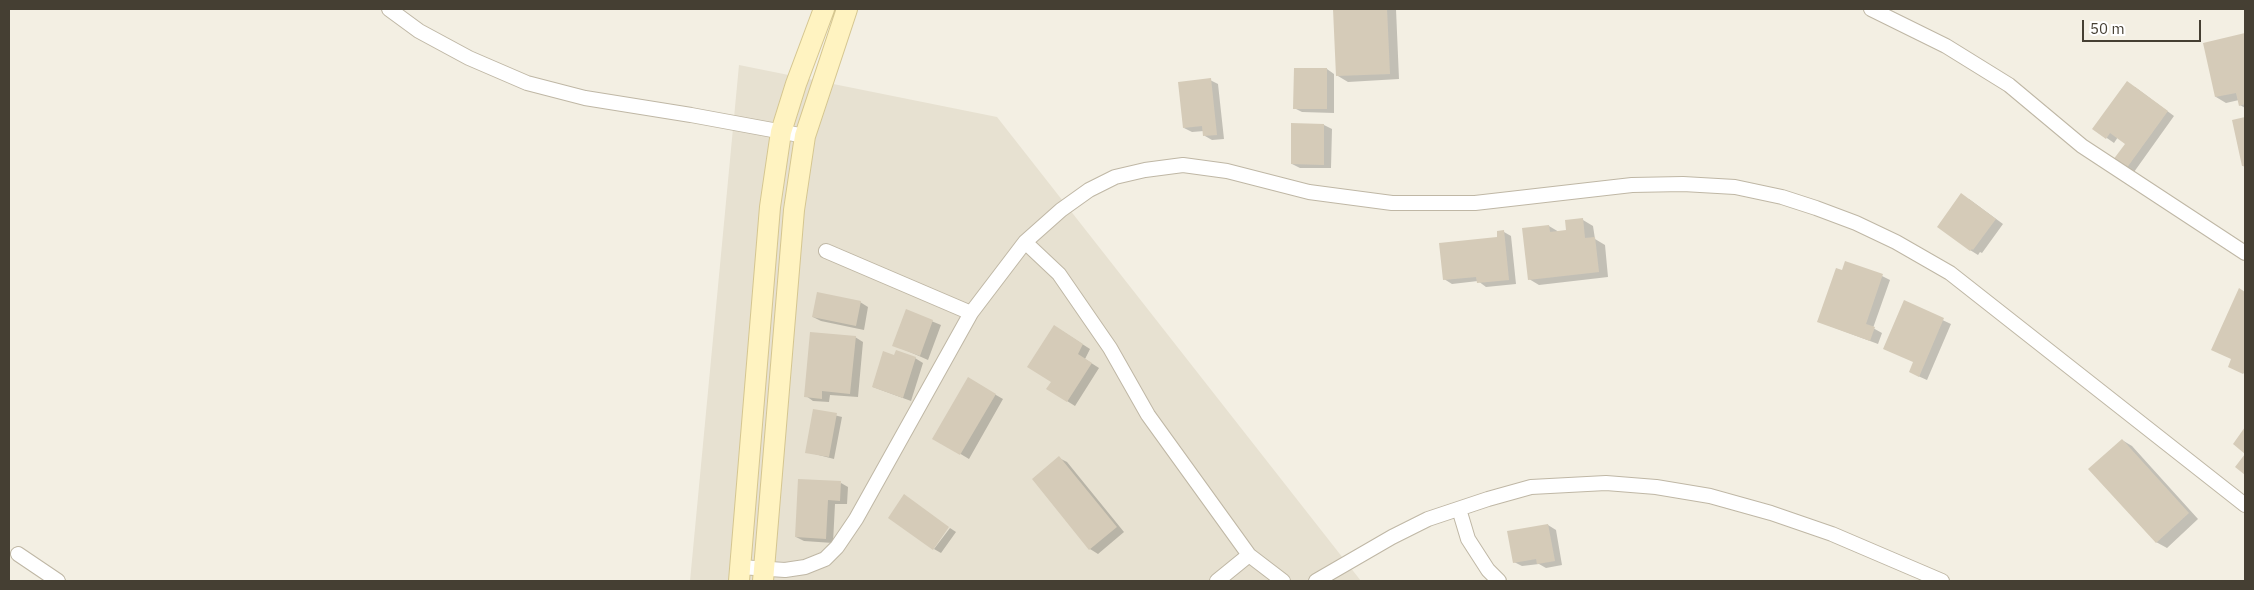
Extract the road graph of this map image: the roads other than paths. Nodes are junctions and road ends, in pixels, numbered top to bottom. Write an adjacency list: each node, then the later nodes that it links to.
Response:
1 (390, 9): 5 (street)
2 (824, 9): 5 (main road)
3 (847, 9): 6 (main road)
4 (1871, 9): 9 (street)
5 (781, 132): 6 (street); 15 (main road)
6 (805, 136): 16 (main road)
7 (1024, 242): 10 (street); 11 (street); 14 (street)
8 (826, 251): 10 (street)
9 (2245, 253)
10 (971, 313): 16 (street)
11 (2245, 505)
12 (1459, 509): 20 (street); 21 (street); 22 (street)
13 (18, 554): 17 (street)
14 (1249, 555): 18 (street); 19 (street)
15 (739, 574): 16 (street)
16 (763, 575)
17 (58, 581)
18 (1216, 581)
19 (1283, 581)
20 (1316, 581)
21 (1499, 581)
22 (1942, 581)

